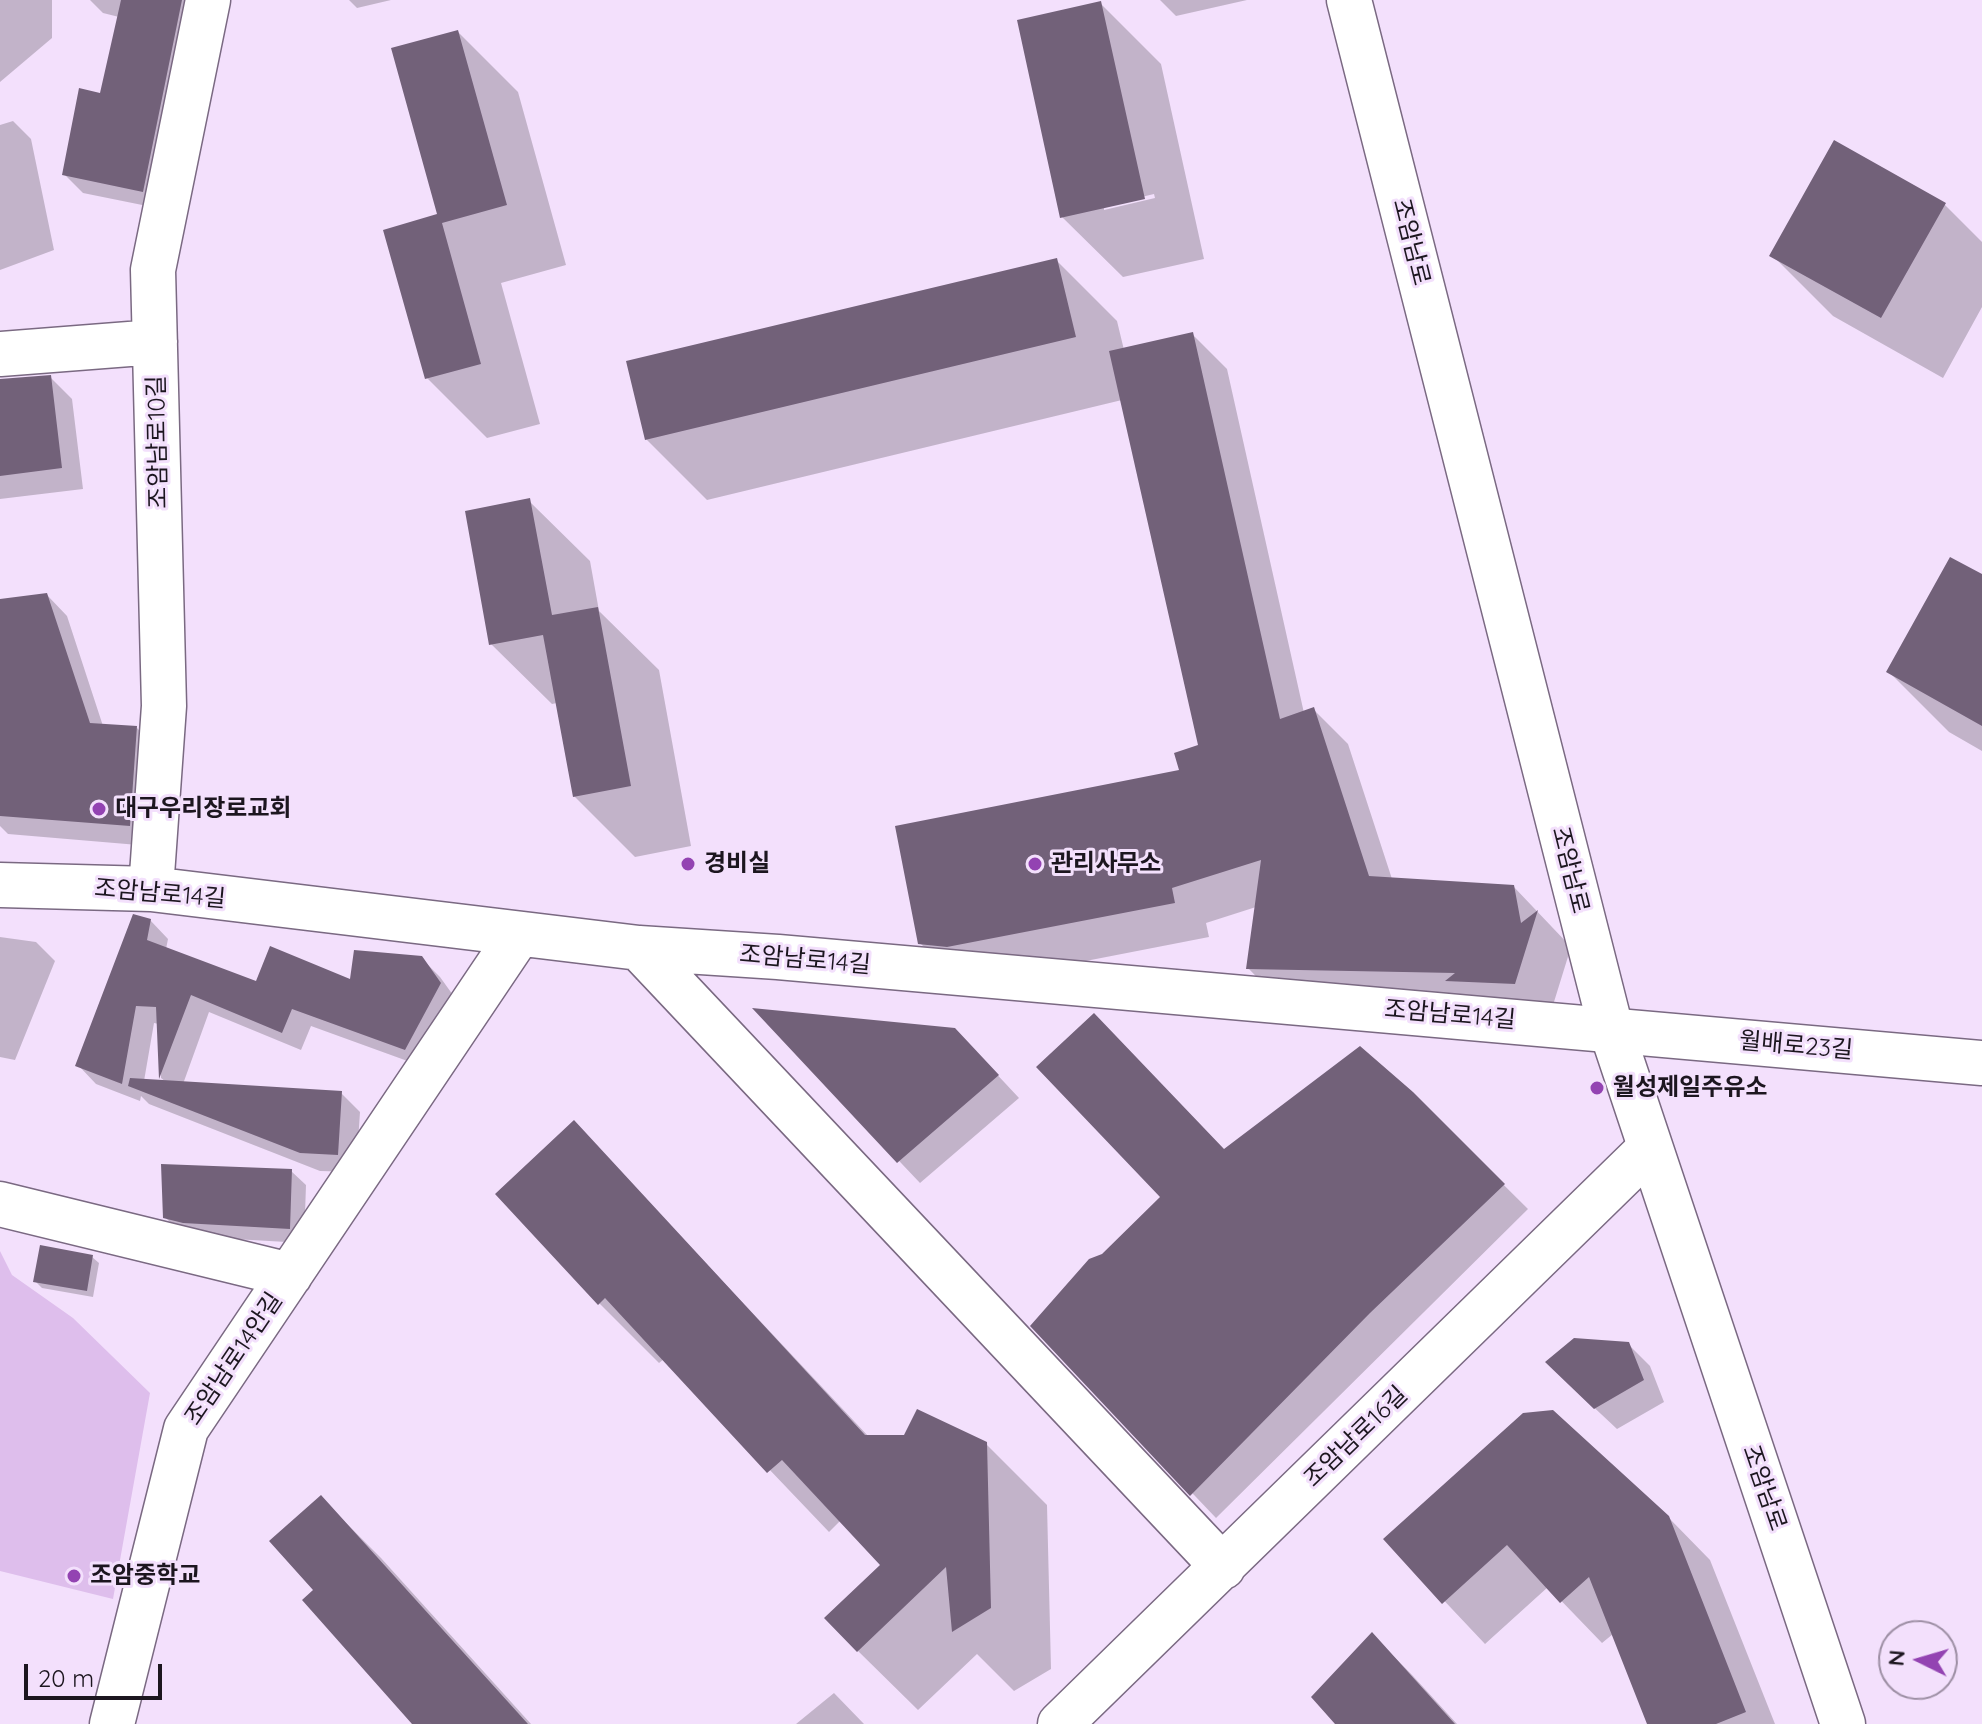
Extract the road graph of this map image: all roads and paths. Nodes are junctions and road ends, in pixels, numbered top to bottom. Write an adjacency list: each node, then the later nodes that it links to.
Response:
1 (208, 0): 3 (street, 조암남로10길)
2 (1349, 0): 9 (street, 조암남로)
3 (155, 342): 4 (street); 6 (street, 조암남로10길)
4 (0, 354)
5 (0, 885): 6 (street, 조암남로14길)
6 (151, 889): 7 (street, 조암남로14길)
7 (519, 934): 8 (street, 조암남로14길); 13 (street, 조암남로14안길)
8 (639, 948): 9 (street, 조암남로14길); 14 (street)
9 (1611, 1029): 10 (street, 월배로23길); 11 (street, 조암남로)
10 (1982, 1063)
11 (1650, 1148): 14 (street, 조암남로16길); 17 (street, 조암남로)
12 (0, 1204): 13 (street, 조암남로14안길)
13 (290, 1275): 15 (street, 조암남로14안길)
14 (1223, 1567): 16 (street, 조암남로16길)
15 (112, 1724)
16 (1060, 1724)
17 (1843, 1724)

